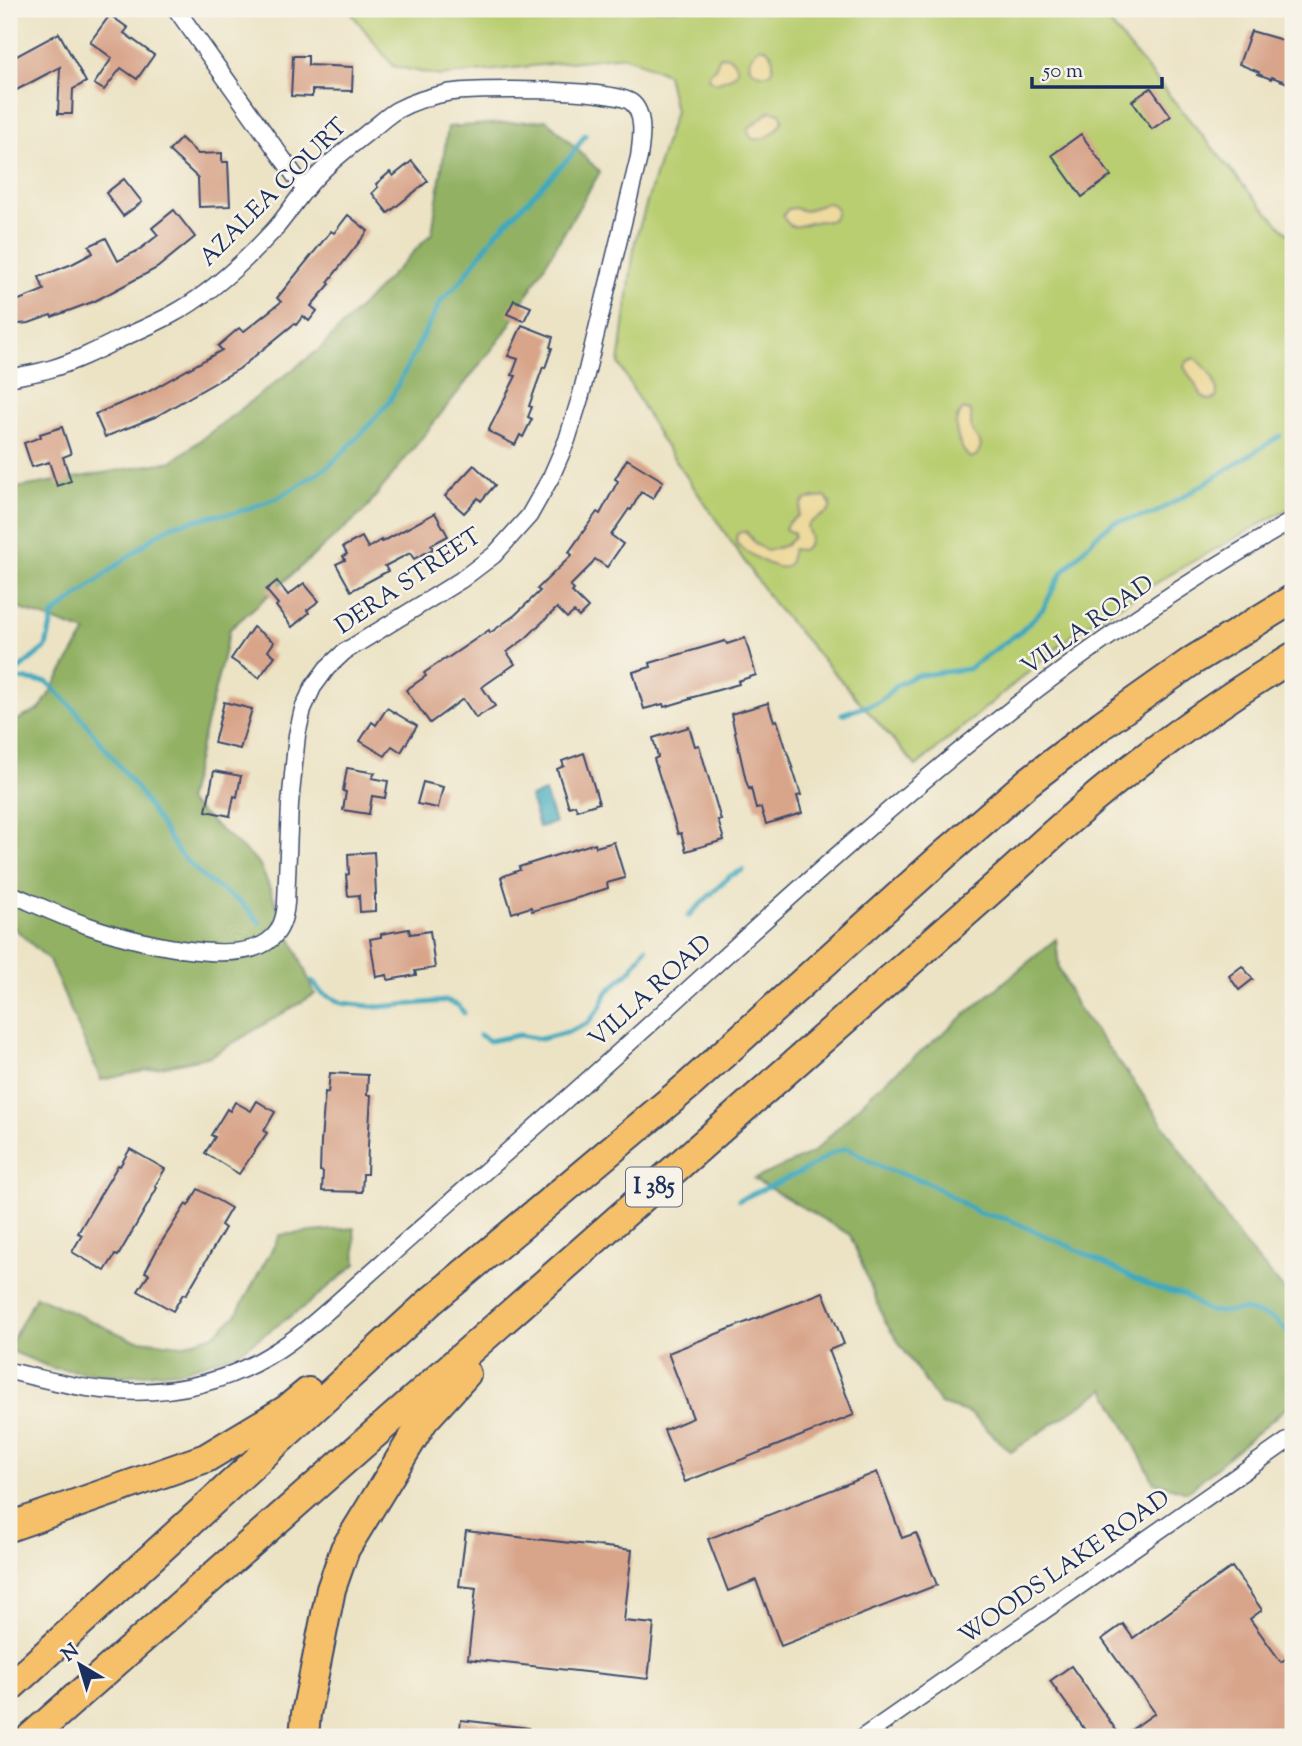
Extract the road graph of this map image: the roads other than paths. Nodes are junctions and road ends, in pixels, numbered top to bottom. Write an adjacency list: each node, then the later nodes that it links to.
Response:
1 (176, 9): 3 (street)
2 (623, 99): 3 (street, AZALEA COURT); 8 (street, DERA STREET)
3 (305, 190): 4 (street, AZALEA COURT)
4 (9, 378)
5 (1293, 520): 11 (street, VILLA ROAD)
6 (1293, 599): 10 (highway, I 385)
7 (1293, 657): 9 (highway, I 385)
8 (9, 893)
9 (571, 1261): 15 (highway, I 385); 16 (highway)
10 (431, 1301): 13 (highway); 14 (highway, I 385)
11 (9, 1371)
12 (1293, 1437): 17 (street, WOODS LAKE ROAD)
13 (9, 1527)
14 (9, 1688)
15 (31, 1737)
16 (304, 1737)
17 (863, 1737)

